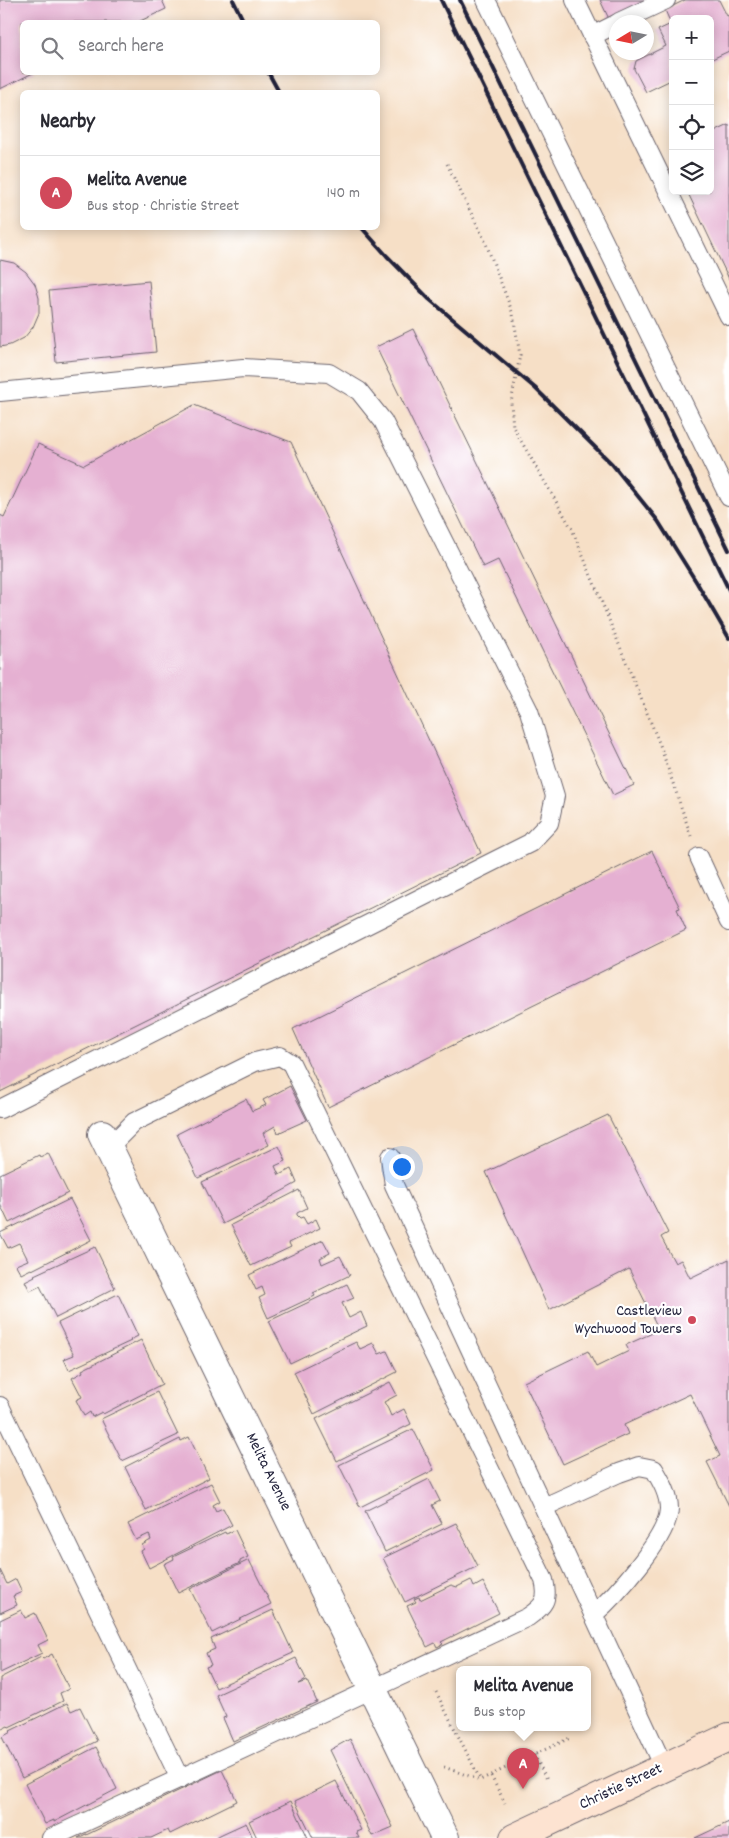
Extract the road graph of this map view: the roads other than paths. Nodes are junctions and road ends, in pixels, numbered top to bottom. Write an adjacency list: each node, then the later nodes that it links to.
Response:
1 (486, 0): 9 (lane)
2 (575, 0): 6 (lane)
3 (666, 0): 4 (lane)
4 (635, 15)
5 (609, 28): 6 (lane)
6 (592, 36): 7 (lane)
7 (729, 316)
8 (0, 392): 12 (lane)
9 (729, 497)
10 (698, 858): 11 (lane)
11 (729, 922)
12 (0, 1110)
13 (106, 1141): 18 (street, Melita Avenue); 18 (lane)
14 (390, 1157): 16 (lane)
15 (0, 1406): 21 (lane)
16 (544, 1508): 17 (lane); 17 (lane)
17 (593, 1615): 20 (lane)
18 (373, 1688): 21 (lane); 24 (street, Melita Avenue)
19 (729, 1737): 20 (street, Christie Street)
20 (664, 1767): 22 (street, Christie Street)
21 (180, 1779): 23 (lane)
22 (525, 1836)
23 (51, 1838)
24 (445, 1838)

